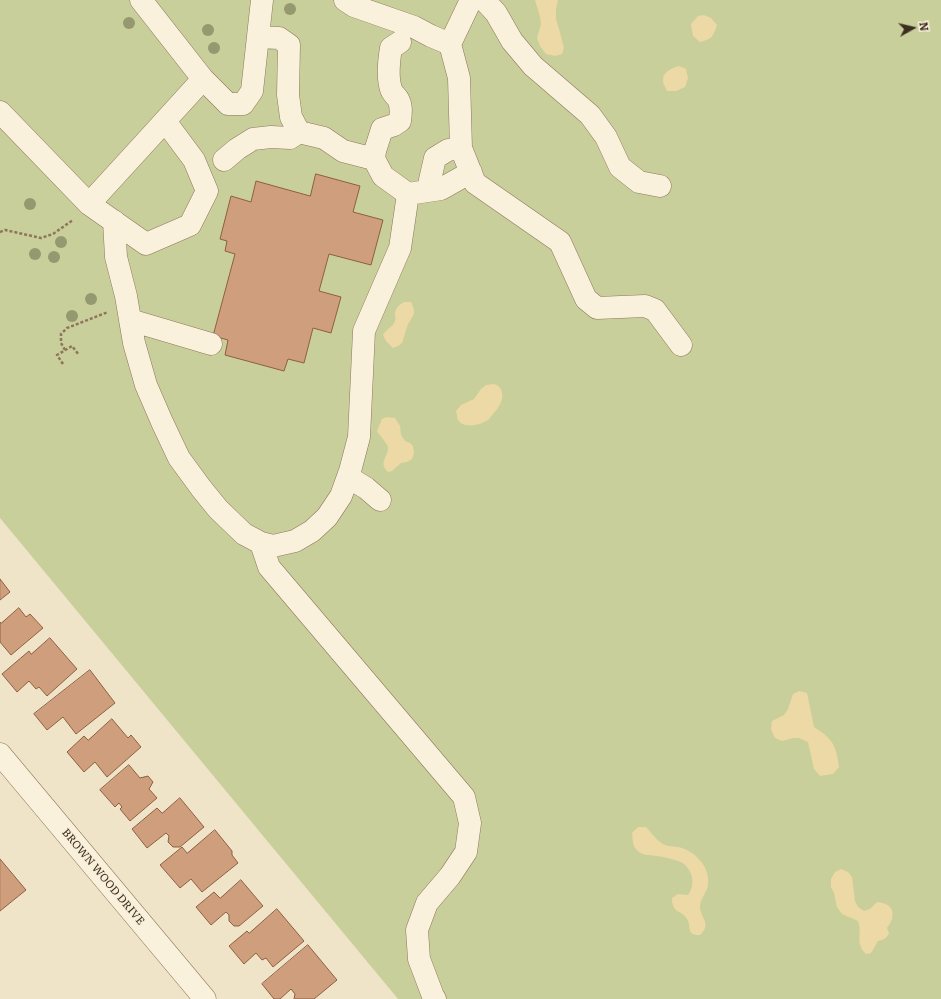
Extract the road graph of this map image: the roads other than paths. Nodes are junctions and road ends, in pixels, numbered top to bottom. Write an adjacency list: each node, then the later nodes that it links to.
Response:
1 (141, 0): 9 (street)
2 (262, 0): 7 (street)
3 (345, 0): 6 (street)
4 (471, 0): 8 (street)
5 (484, 0): 19 (street)
6 (399, 32): 8 (street); 16 (street)
7 (258, 37): 10 (street); 11 (street)
8 (440, 40): 15 (street)
9 (203, 79): 10 (street); 13 (street)
10 (252, 91): 11 (street)
11 (289, 100): 14 (street)
12 (0, 112): 21 (street)
13 (165, 121): 21 (street); 22 (street)
14 (299, 132): 16 (street); 17 (street)
15 (461, 148): 18 (street); 20 (street)
16 (374, 159): 20 (street)
17 (224, 160)
18 (471, 172): 20 (street); 25 (street)
19 (660, 186)
20 (418, 193): 26 (street)
21 (89, 204): 22 (street)
22 (114, 221): 23 (street)
23 (129, 312): 24 (street); 28 (street)
24 (211, 344)
25 (681, 345)
26 (348, 477): 27 (street); 28 (street)
27 (380, 500)
28 (261, 543): 31 (street)
29 (0, 754): 30 (street, BROWN WOOD DRIVE)
30 (205, 999)
31 (435, 999)

